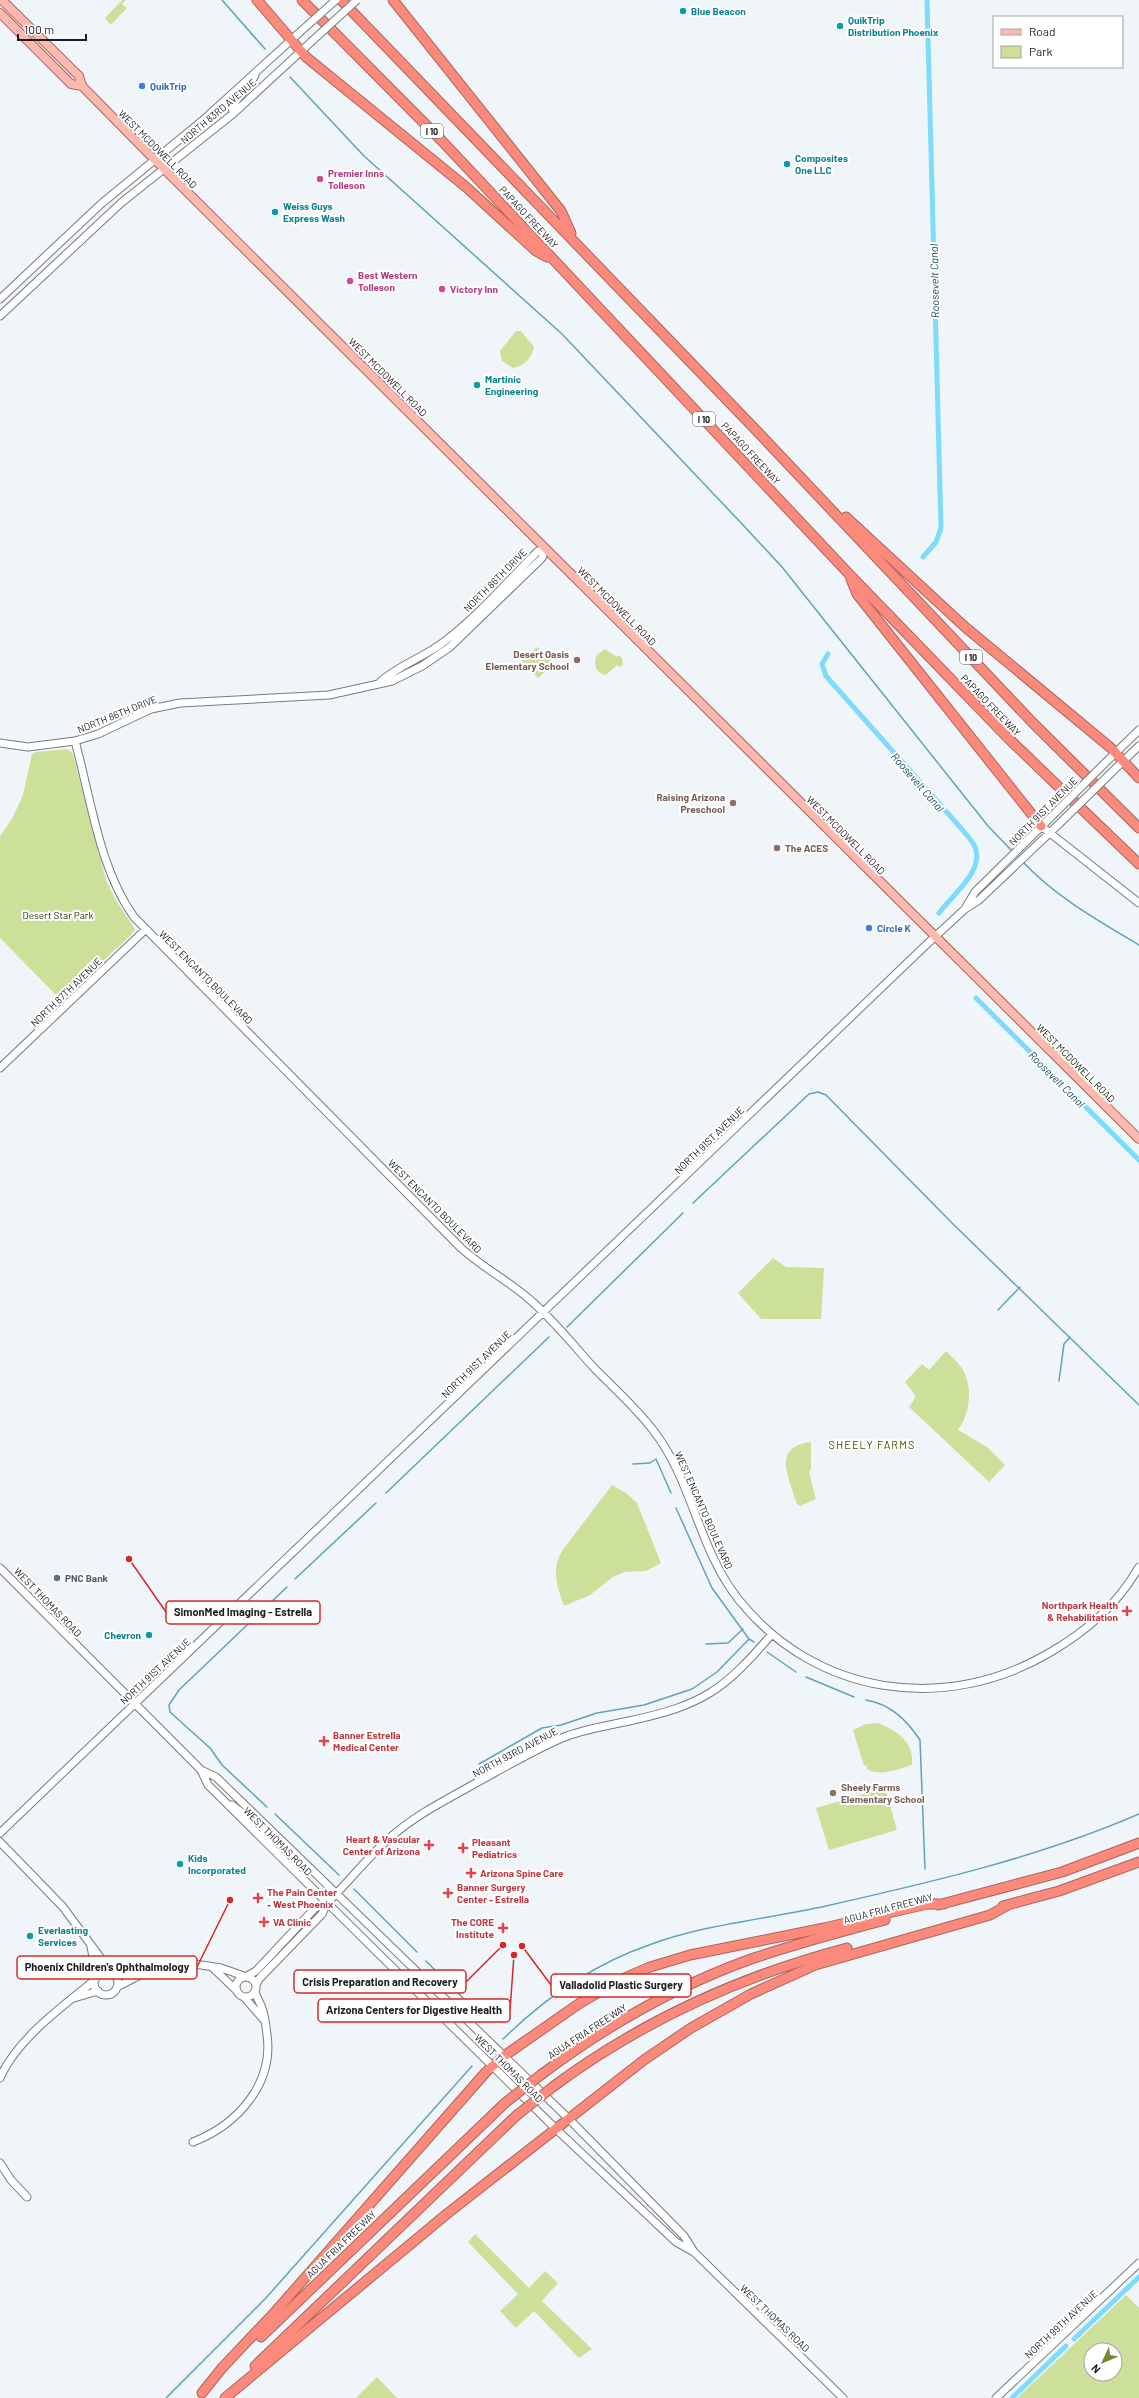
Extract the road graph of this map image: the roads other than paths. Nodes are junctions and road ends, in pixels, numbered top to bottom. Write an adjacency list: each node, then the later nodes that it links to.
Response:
1 (2, 0): 12 (main road, WEST MCDOWELL ROAD)
2 (257, 0): 9 (highway)
3 (302, 0): 17 (highway, PAPAGO FREEWAY / I 10)
4 (336, 0): 9 (main road, NORTH 83RD AVENUE, bridge)
5 (341, 0): 16 (highway, PAPAGO FREEWAY / I 10)
6 (357, 0): 10 (main road, NORTH 83RD AVENUE, bridge)
7 (393, 0): 16 (highway)
8 (0, 13): 12 (main road, WEST MCDOWELL ROAD)
9 (291, 41): 10 (highway); 11 (main road, NORTH 83RD AVENUE)
10 (301, 52): 13 (main road, NORTH 83RD AVENUE); 17 (highway)
11 (256, 73): 13 (main road); 14 (main road, NORTH 83RD AVENUE)
12 (82, 86): 14 (main road, WEST MCDOWELL ROAD)
13 (234, 113): 15 (main road, NORTH 83RD AVENUE)
14 (154, 160): 15 (main road, WEST MCDOWELL ROAD); 18 (main road, NORTH 83RD AVENUE)
15 (163, 169): 19 (main road, NORTH 83RD AVENUE); 23 (main road, WEST MCDOWELL ROAD)
16 (574, 240): 22 (highway, PAPAGO FREEWAY / I 10)
17 (558, 264): 24 (highway, PAPAGO FREEWAY / I 10)
18 (24, 277): 19 (main road); 20 (main road, NORTH 83RD AVENUE)
19 (32, 286): 21 (main road, NORTH 83RD AVENUE)
20 (0, 299)
21 (0, 316)
22 (806, 482): 29 (highway); 33 (highway, PAPAGO FREEWAY / I 10)
23 (545, 549): 26 (main road, NORTH 86TH DRIVE); 39 (main road, WEST MCDOWELL ROAD)
24 (849, 574): 32 (highway); 35 (highway, PAPAGO FREEWAY / I 10)
25 (1139, 730): 29 (main road, NORTH 91ST AVENUE)
26 (76, 741): 27 (main road); 38 (main road, WEST ENCANTO BOULEVARD)
27 (0, 743)
28 (1139, 746): 30 (main road, NORTH 91ST AVENUE)
29 (1116, 752): 30 (highway); 32 (main road, NORTH 91ST AVENUE, bridge)
30 (1124, 760): 31 (highway); 34 (main road, NORTH 91ST AVENUE, bridge)
31 (1139, 778)
32 (1041, 826): 34 (main road); 37 (main road, NORTH 91ST AVENUE)
33 (1139, 828)
34 (1049, 834): 36 (main road); 37 (main road, NORTH 91ST AVENUE)
35 (1139, 864)
36 (1139, 903)
37 (965, 909): 39 (main road, NORTH 91ST AVENUE)
38 (145, 930): 40 (main road, NORTH 87TH AVENUE); 42 (main road, WEST ENCANTO BOULEVARD)
39 (934, 937): 41 (main road, WEST MCDOWELL ROAD); 42 (main road, NORTH 91ST AVENUE)
40 (0, 1068)
41 (1139, 1139)
42 (543, 1313): 45 (main road, WEST ENCANTO BOULEVARD); 46 (main road, NORTH 91ST AVENUE)
43 (1139, 1567): 45 (main road, WEST ENCANTO BOULEVARD)
44 (0, 1568): 46 (main road, WEST THOMAS ROAD)
45 (772, 1634): 55 (main road, NORTH 93RD AVENUE)
46 (134, 1704): 47 (main road, WEST THOMAS ROAD); 50 (main road, NORTH 91ST AVENUE)
47 (200, 1770): 48 (main road, WEST THOMAS ROAD); 49 (main road, WEST THOMAS ROAD)
48 (224, 1802): 49 (main road); 53 (main road, WEST THOMAS ROAD)
49 (260, 1820): 53 (main road); 55 (main road, WEST THOMAS ROAD)
50 (0, 1833)
51 (0, 1842): 60 (main road)
52 (1139, 1843): 57 (highway, AGUA FRIA FREEWAY)
53 (273, 1850): 56 (main road, WEST THOMAS ROAD)
54 (1139, 1862): 58 (highway)
55 (336, 1894): 56 (main road, NORTH 93RD AVENUE); 63 (main road, WEST THOMAS ROAD)
56 (327, 1903): 59 (main road, NORTH 93RD AVENUE); 61 (main road, NORTH 93RD AVENUE); 66 (main road, WEST THOMAS ROAD)
57 (944, 1904): 76 (highway); 86 (highway, AGUA FRIA FREEWAY, bridge)
58 (1008, 1904): 79 (highway); 87 (highway, bridge)
59 (294, 1930): 61 (main road); 67 (main road, NORTH 93RD AVENUE)
60 (91, 1947): 65 (main road); 68 (main road)
61 (276, 1961): 70 (main road, NORTH 93RD AVENUE)
62 (213, 1968): 64 (main road); 67 (main road); 71 (main road)
63 (413, 1969): 66 (main road); 76 (main road, WEST THOMAS ROAD)
64 (148, 1971): 65 (main road); 69 (main road)
65 (113, 1973): 68 (main road); 69 (main road)
66 (400, 1974): 77 (main road, WEST THOMAS ROAD)
67 (243, 1976): 70 (main road); 71 (main road)
68 (96, 1978): 72 (main road); 74 (main road)
69 (118, 1987): 72 (main road)
70 (256, 1988): 73 (main road); 75 (main road)
71 (235, 1989): 73 (main road)
72 (98, 1991): 74 (main road)
73 (244, 1997): 75 (main road)
74 (74, 1998): 78 (main road)
75 (264, 2020): 81 (main road)
76 (504, 2056): 77 (highway); 79 (main road, WEST THOMAS ROAD)
77 (492, 2066): 80 (main road, WEST THOMAS ROAD); 86 (highway)
78 (0, 2078)
79 (569, 2119): 80 (highway); 84 (main road, WEST THOMAS ROAD)
80 (556, 2129): 84 (main road, WEST THOMAS ROAD); 87 (highway)
81 (193, 2142)
82 (0, 2163): 83 (main road)
83 (27, 2197)
84 (694, 2252): 88 (main road, WEST THOMAS ROAD)
85 (1139, 2263): 89 (main road, NORTH 99TH AVENUE)
86 (199, 2396)
87 (223, 2398)
88 (843, 2398)
89 (996, 2398)

